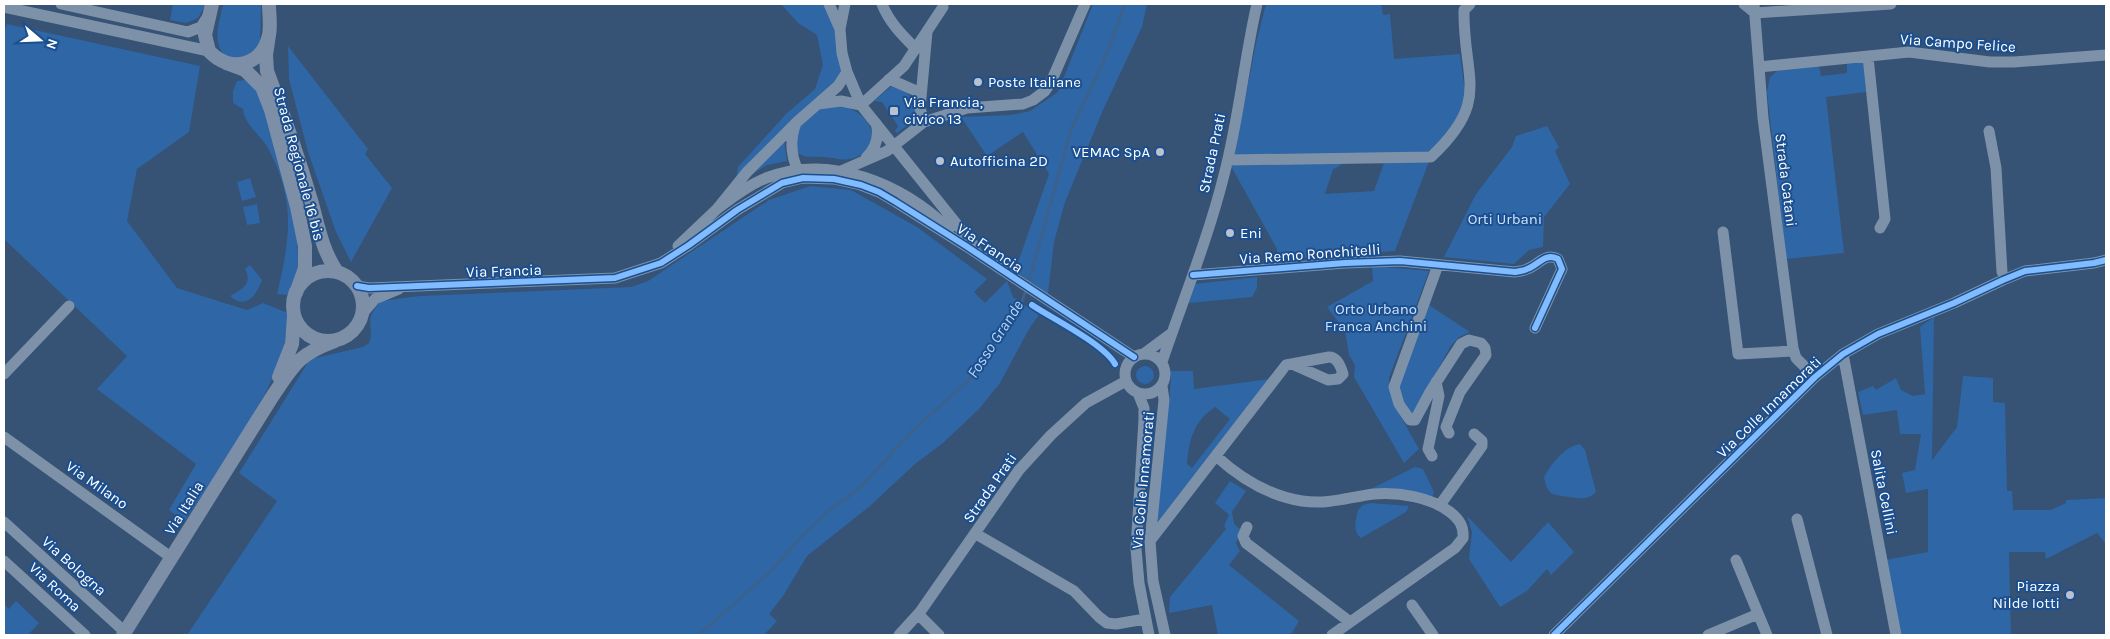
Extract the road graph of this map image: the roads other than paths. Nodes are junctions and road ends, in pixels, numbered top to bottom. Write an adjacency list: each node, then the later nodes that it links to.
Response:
1 (61, 4): 12 (street)
2 (269, 4): 17 (main road, Strada Regionale 16 bis)
3 (829, 4): 15 (street)
4 (845, 4): 15 (street)
5 (882, 4): 18 (street)
6 (1085, 4): 30 (street, Via Francia)
7 (1257, 4): 36 (street, Strada Prati)
8 (1470, 4): 36 (street)
9 (1744, 4): 14 (street)
10 (1891, 4): 14 (street)
11 (4, 7): 19 (street)
12 (211, 7): 19 (main road)
13 (943, 7): 16 (street)
14 (1755, 8): 23 (street, Strada Catani)
15 (840, 29): 24 (street)
16 (927, 31): 18 (street); 26 (street)
17 (269, 35): 22 (main road); 52 (main road, Strada Regionale 16 bis)
18 (916, 49): 25 (street)
19 (209, 51): 22 (main road, Strada Regionale 16 bis)
20 (2106, 55): 21 (street, Via Campo Felice)
21 (1868, 57): 23 (street, Via Campo Felice); 44 (street)
22 (226, 63): 57 (main road, Strada Regionale 16 bis)
23 (1759, 67): 65 (street, Strada Catani)
24 (847, 72): 28 (street, Via Francia); 29 (street, Via Francia)
25 (890, 79): 26 (street); 29 (street)
26 (922, 93): 33 (street)
27 (963, 99): 30 (street)
28 (817, 104): 29 (street); 32 (street, Via Francia)
29 (861, 105): 31 (street, Via Francia)
30 (958, 111): 33 (street, Via Francia)
31 (875, 121): 35 (street, Via Francia); 37 (street)
32 (797, 122): 39 (street); 43 (street, Via Francia)
33 (924, 122): 35 (street, Via Francia)
34 (1989, 131): 53 (street)
35 (895, 145): 37 (street, Via Francia); 48 (street, Via Francia)
36 (1228, 160): 54 (street, Strada Prati)
37 (863, 161): 38 (street, Via Francia)
38 (839, 171): 39 (street, Via Francia); 40 (street, Via Francia); 41 (street, Via Francia)
39 (801, 175): 40 (street, Via Francia); 43 (street, Via Francia); 50 (street, Via Francia)
40 (825, 178): 42 (street, Via Francia)
41 (894, 189): 42 (street); 46 (street, Via Francia)
42 (879, 192): 46 (street, Via Francia)
43 (717, 209): 50 (street, Via Francia)
44 (1880, 228)
45 (1723, 232): 65 (street)
46 (966, 246): 48 (street, Via Francia)
47 (2106, 260): 51 (street, Via Colle Innamorati)
48 (992, 264): 67 (street, Via Francia)
49 (1438, 265): 54 (street, Via Remo Ronchitelli); 62 (street, Via Remo Ronchitelli); 73 (street)
50 (650, 267): 56 (street, Via Francia)
51 (2025, 271): 53 (street); 58 (street, Via Colle Innamorati)
52 (337, 272): 55 (main road); 57 (main road)
53 (2002, 272): 58 (street)
54 (1193, 275): 63 (street, Strada Prati)
55 (357, 286): 56 (street, Via Francia); 61 (main road)
56 (403, 287): 61 (street, Via Francia)
57 (296, 293): 60 (main road)
58 (1972, 294): 66 (street, Via Colle Innamorati)
59 (69, 306): 70 (street)
60 (294, 314): 64 (main road); 76 (main road, Via Italia)
61 (362, 314): 64 (main road)
62 (1535, 328)
63 (1172, 333): 67 (street); 68 (street, Strada Prati)
64 (335, 341): 76 (main road, Via Italia)
65 (1794, 351): 71 (street, Strada Catani)
66 (1843, 354): 71 (street, Via Colle Innamorati); 108 (street, Salita Cellini)
67 (1139, 355): 68 (street); 72 (street)
68 (1162, 362): 74 (street)
69 (1292, 364): 80 (street)
70 (4, 374)
71 (1815, 377): 104 (street, Via Colle Innamorati)
72 (1126, 381): 75 (street); 86 (street, Strada Prati)
73 (1436, 382): 77 (street); 81 (street)
74 (1162, 386): 75 (street); 87 (street, Via Colle Innamorati)
75 (1138, 393): 94 (street)
76 (272, 397): 88 (main road, Via Italia)
77 (1449, 433)
78 (1474, 434): 82 (street)
79 (4, 437): 88 (street, Via Milano)
80 (1216, 456): 82 (street); 87 (street)
81 (1432, 456)
82 (1440, 505): 95 (street)
83 (1797, 519): 107 (street)
84 (4, 522): 96 (street, Via Bologna)
85 (1247, 527): 95 (street)
86 (976, 534): 92 (street, Strada Prati); 94 (street)
87 (1150, 541): 101 (street, Via Colle Innamorati)
88 (172, 558): 96 (main road, Via Italia)
89 (4, 560): 97 (street, Via Roma)
90 (1736, 560): 93 (street)
91 (1412, 605): 103 (street)
92 (918, 614): 98 (street, Strada Prati); 99 (street)
93 (1758, 614): 105 (street); 106 (street)
94 (1145, 619): 100 (street)
95 (1350, 622): 102 (street)
96 (124, 634)
97 (85, 635)
98 (899, 635)
99 (939, 635)
100 (1149, 635)
101 (1166, 635)
102 (1332, 635)
103 (1433, 635)
104 (1554, 635)
105 (1708, 635)
106 (1767, 635)
107 (1827, 635)
108 (1896, 635)

